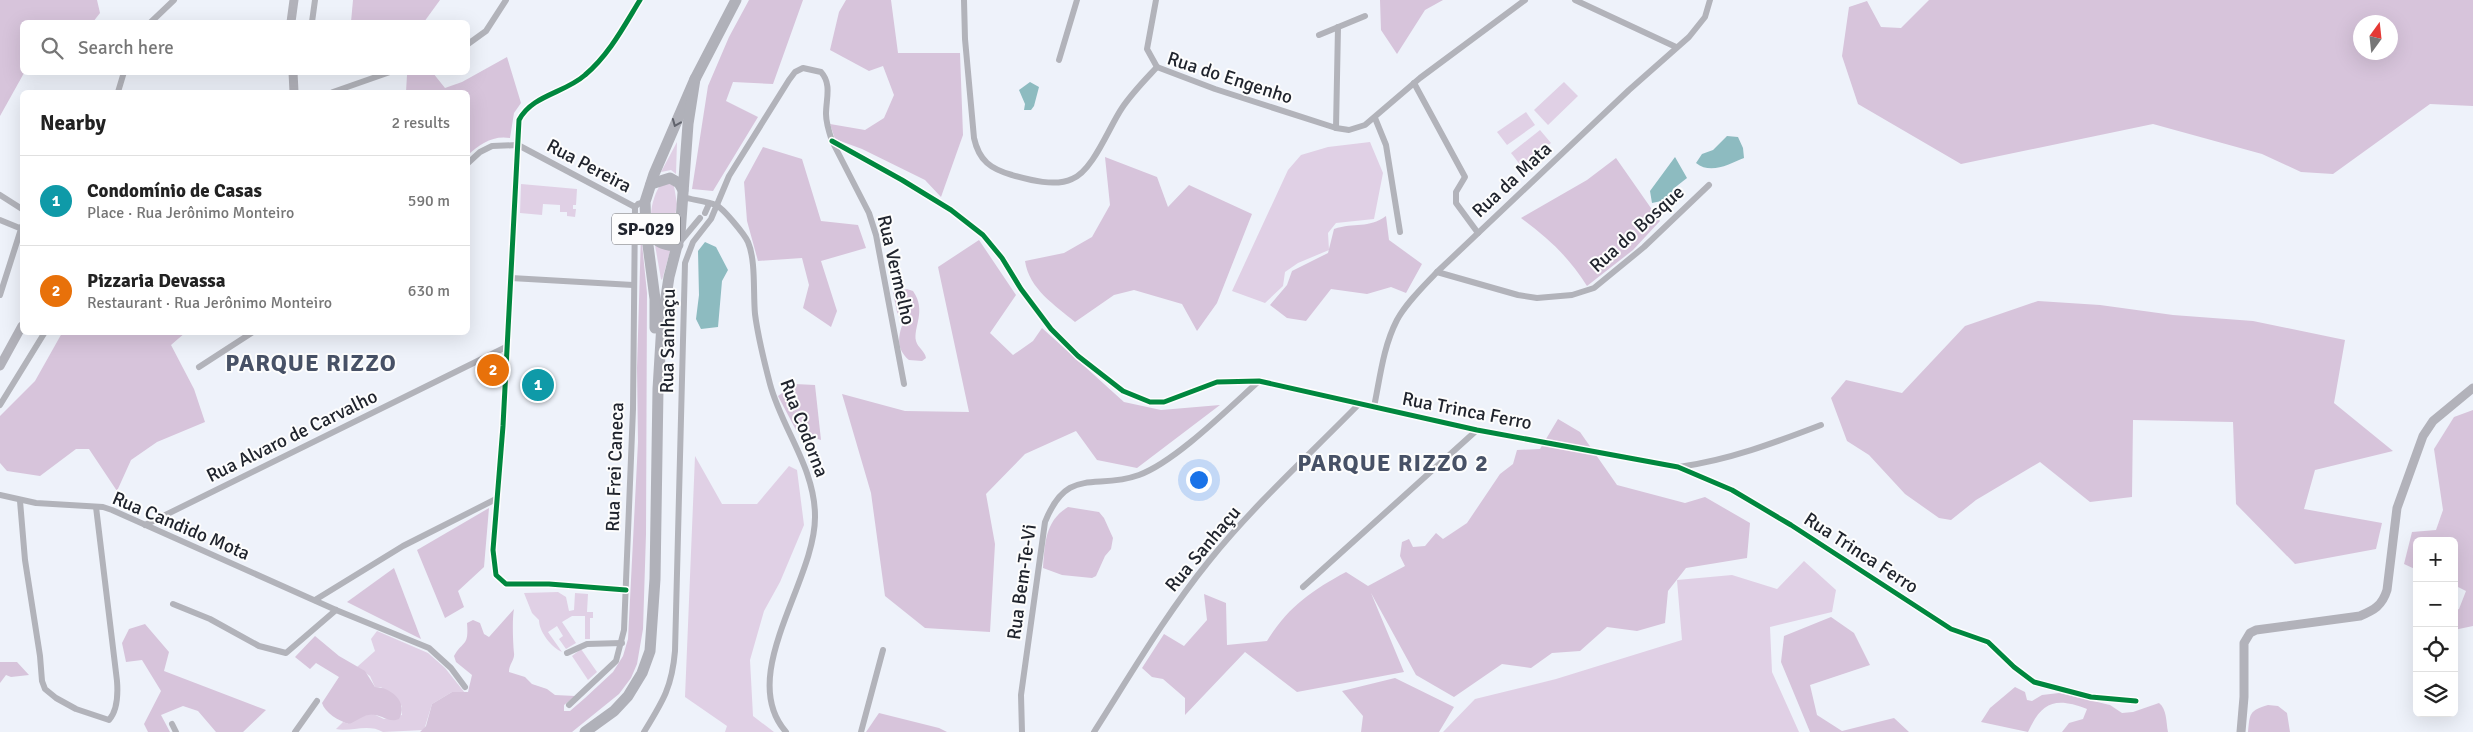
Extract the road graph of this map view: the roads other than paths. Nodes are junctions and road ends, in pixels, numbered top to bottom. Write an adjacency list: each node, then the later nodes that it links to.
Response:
1 (174, 0): 14 (street)
2 (294, 0): 15 (street)
3 (315, 0): 16 (street)
4 (506, 0): 19 (street)
5 (640, 0): 34 (street)
6 (736, 0): 26 (highway, SP-029)
7 (964, 0): 22 (street, Rua do Engenho)
8 (1076, 0): 21 (street)
9 (1156, 0): 22 (street)
10 (1525, 0): 27 (street, Rua do Engenho)
11 (1575, 0): 20 (street)
12 (1710, 0): 20 (street, Rua da Mata)
13 (1365, 16): 17 (street)
14 (153, 20)
15 (291, 20)
16 (312, 20)
17 (1338, 27): 18 (street); 32 (street)
18 (1319, 35)
19 (470, 43)
20 (1676, 47): 50 (street, Rua da Mata)
21 (1060, 60)
22 (1157, 67): 32 (street, Rua do Engenho)
23 (123, 75): 28 (street)
24 (294, 75): 29 (street)
25 (382, 75): 30 (street)
26 (696, 78): 36 (highway, SP-029, one-way to 36); 38 (highway, SP-029)
27 (1414, 83): 31 (street, Rua do Engenho); 50 (street)
28 (119, 90)
29 (294, 90)
30 (340, 90)
31 (1375, 118): 32 (street, Rua do Engenho); 48 (street)
32 (1336, 128)
33 (832, 140): 42 (street, Rua Sanhaçu); 63 (street, Rua Trinca Ferro); 64 (street, Rua Vermelho)
34 (518, 145): 35 (street); 41 (street, Rua Pereira); 54 (street)
35 (470, 161)
36 (651, 184): 38 (highway, SP-029); 41 (highway, SP-029)
37 (1709, 185): 53 (street, Rua do Bosque)
38 (683, 193): 40 (street); 44 (highway, SP-029)
39 (0, 195): 43 (street)
40 (709, 204): 42 (street); 52 (street)
41 (640, 205): 47 (highway, SP-029); 55 (street, Rua Frei Caneca)
42 (717, 205): 94 (street, Rua Sanhaçu); 95 (street, Rua Codorna)
43 (20, 208)
44 (681, 217): 51 (highway, SP-029); 52 (highway, SP-029)
45 (0, 220): 46 (street)
46 (20, 226)
47 (646, 230): 51 (highway, SP-029); 66 (highway, SP-029)
48 (1400, 232)
49 (20, 233): 56 (street)
50 (1478, 233): 53 (street, Rua da Mata)
51 (661, 242): 52 (highway)
52 (678, 245): 66 (highway, SP-029)
53 (1437, 272): 69 (street, Rua da Mata)
54 (511, 278): 55 (street); 60 (street)
55 (634, 285): 79 (street, Rua Frei Caneca)
56 (0, 295)
57 (20, 330): 61 (street)
58 (43, 335): 68 (street)
59 (248, 335): 62 (street)
60 (506, 347): 74 (street); 77 (street, Rua Alvaro de Carvalho)
61 (0, 366)
62 (199, 368)
63 (1259, 381): 67 (street, Rua Trinca Ferro); 97 (street, Rua Bem-Te-Vi)
64 (904, 384)
65 (2473, 388): 99 (street)
66 (658, 390): 93 (highway, SP-029)
67 (1359, 404): 69 (street, Rua Trinca Ferro); 98 (street, Rua Sanhaçu)
68 (0, 405)
69 (1374, 407): 71 (street, Rua Trinca Ferro)
70 (1821, 425): 72 (street)
71 (1477, 430): 72 (street, Rua Trinca Ferro); 78 (street)
72 (1678, 467): 88 (street, Rua Trinca Ferro)
73 (0, 496): 75 (street, Rua Candido Mota)
74 (496, 499): 79 (street); 80 (street)
75 (20, 501): 76 (street, Rua Candido Mota); 76 (street)
76 (96, 507): 77 (street, Rua Candido Mota)
77 (145, 525): 80 (street, Rua Candido Mota)
78 (1304, 586)
79 (626, 590): 83 (street, Rua Frei Caneca)
80 (315, 600): 82 (street, Rua Candido Mota)
81 (173, 604): 82 (street)
82 (336, 610): 86 (street, Rua Candido Mota)
83 (622, 643): 85 (street); 89 (street, Rua Frei Caneca)
84 (883, 650): 96 (street)
85 (568, 653)
86 (465, 687)
87 (317, 700): 92 (street)
88 (2136, 701)
89 (569, 705)
90 (172, 724): 91 (street)
91 (176, 732)
92 (295, 732)
93 (585, 732)
94 (644, 732)
95 (786, 732)
96 (861, 732)
97 (1022, 732)
98 (1094, 732)
99 (2241, 732)

